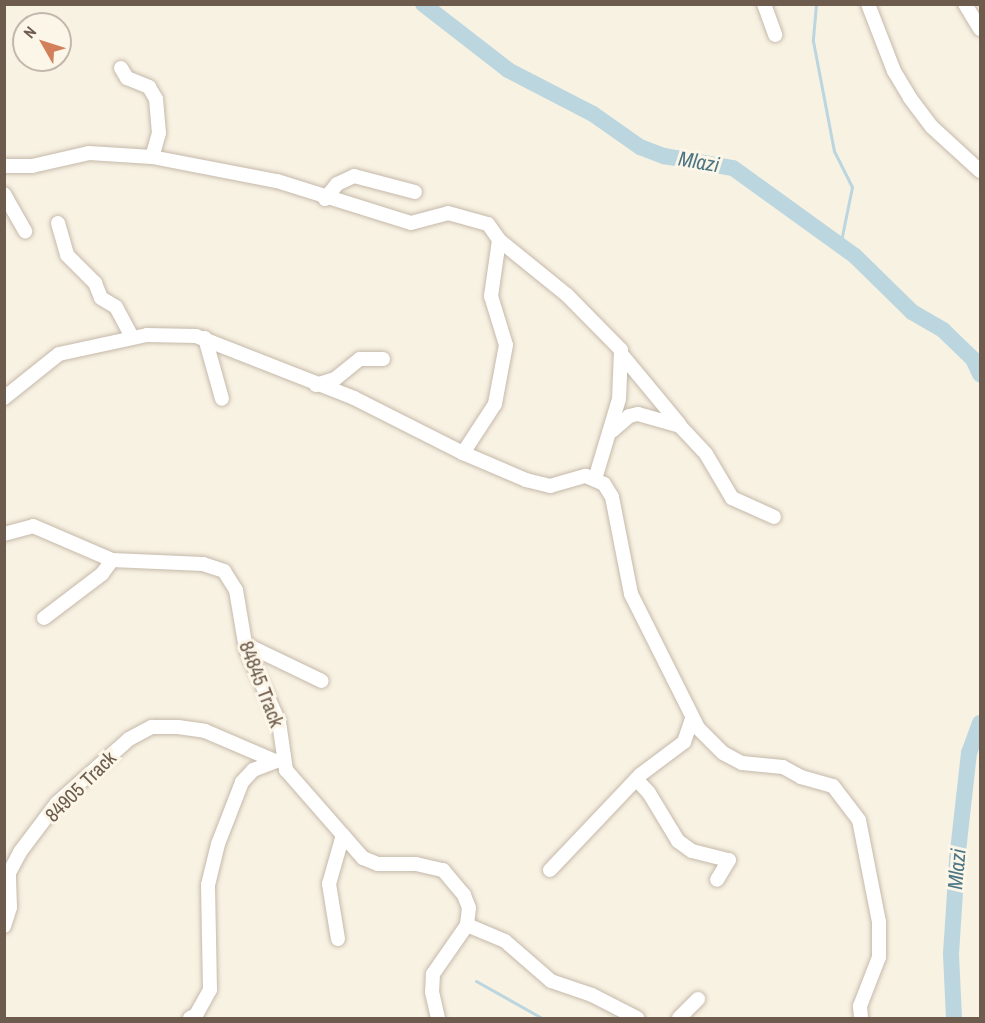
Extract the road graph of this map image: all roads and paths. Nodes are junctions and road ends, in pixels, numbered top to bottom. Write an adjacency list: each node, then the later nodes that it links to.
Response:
1 (764, 4): 5 (street)
2 (868, 4): 9 (street)
3 (965, 4): 4 (street)
4 (981, 29)
5 (775, 35)
6 (121, 68): 7 (street)
7 (152, 157): 8 (street); 12 (street)
8 (4, 166)
9 (981, 171)
10 (415, 192): 12 (street)
11 (4, 194): 14 (street)
12 (325, 199): 15 (street)
13 (58, 223): 16 (street)
14 (25, 231)
15 (498, 240): 18 (street); 25 (street)
16 (132, 337): 17 (street); 21 (street)
17 (205, 338): 20 (street); 22 (street)
18 (622, 355): 23 (street); 24 (street)
19 (383, 359): 20 (street)
20 (316, 385): 25 (street)
21 (4, 398)
22 (222, 399)
23 (680, 426): 24 (street); 27 (street)
24 (612, 431): 26 (street)
25 (463, 453): 26 (street)
26 (595, 479): 33 (street)
27 (774, 517)
28 (4, 534): 29 (street, 84845 Track)
29 (112, 560): 30 (street); 31 (street, 84845 Track)
30 (44, 618)
31 (245, 644): 32 (street); 34 (street, 84845 Track)
32 (322, 681)
33 (692, 719): 35 (street); 47 (street)
34 (278, 760): 36 (street); 40 (street, 84905 Track); 43 (street)
35 (636, 778): 37 (street); 38 (street)
36 (343, 835): 39 (street); 41 (street)
37 (550, 870)
38 (717, 880)
39 (466, 925): 44 (street); 45 (street)
40 (4, 926)
41 (338, 939)
42 (698, 999): 46 (street)
43 (190, 1018)
44 (438, 1018)
45 (637, 1018)
46 (679, 1018)
47 (861, 1018)

